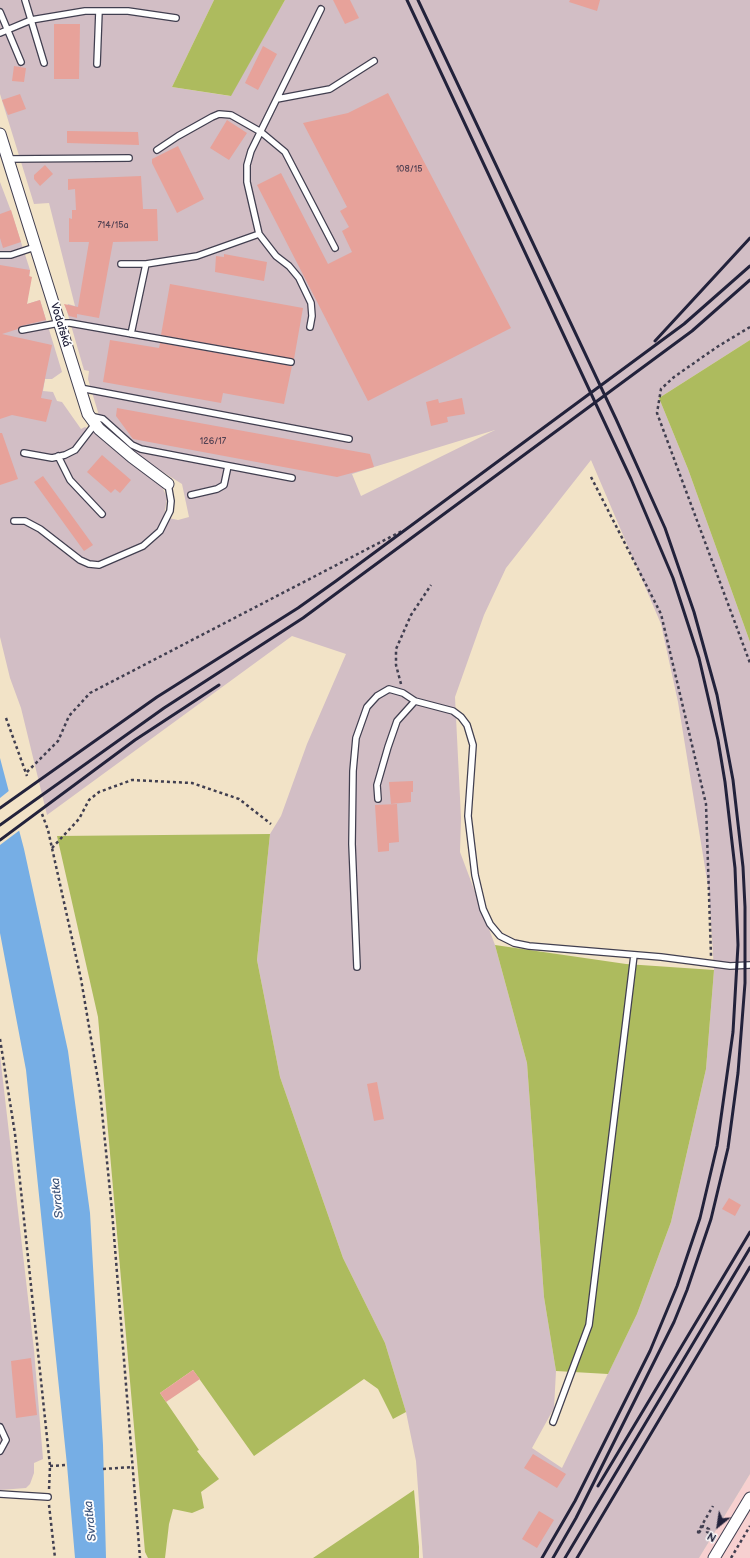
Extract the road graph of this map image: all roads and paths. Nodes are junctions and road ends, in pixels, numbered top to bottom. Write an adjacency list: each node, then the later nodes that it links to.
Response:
1 (25, 0): 6 (lane)
2 (321, 8): 13 (lane)
3 (99, 11): 5 (lane); 6 (lane); 12 (lane)
4 (0, 12): 7 (lane)
5 (176, 18)
6 (31, 20): 7 (lane); 11 (lane)
7 (7, 29): 8 (lane); 10 (lane)
8 (0, 32)
9 (374, 61): 13 (lane)
10 (21, 62)
11 (44, 63)
12 (97, 64)
13 (277, 99): 14 (lane)
14 (260, 132): 16 (lane); 19 (lane); 21 (lane)
15 (0, 134): 18 (street, Vodařská)
16 (157, 150)
17 (129, 158): 18 (lane)
18 (8, 159): 20 (street, Vodařská)
19 (259, 234): 24 (lane); 27 (lane)
20 (35, 247): 22 (lane); 25 (street, Vodařská)
21 (336, 248)
22 (0, 255)
23 (121, 264): 24 (lane)
24 (146, 264): 29 (lane)
25 (59, 323): 28 (lane); 29 (lane); 31 (street, Vodařská)
26 (750, 327): 45 (path)
27 (310, 328)
28 (22, 330)
29 (131, 334): 30 (lane)
30 (291, 362)
31 (80, 388): 32 (street, Vodařská); 33 (lane)
32 (92, 420): 35 (lane); 36 (lane); 39 (street, Vodařská)
33 (349, 438)
34 (24, 453): 35 (lane)
35 (58, 456): 41 (lane)
36 (228, 466): 38 (lane); 40 (lane)
37 (591, 477): 56 (path)
38 (292, 478)
39 (168, 484): 42 (lane)
40 (191, 495)
41 (102, 514)
42 (14, 521)
43 (402, 531): 49 (path)
44 (430, 585): 46 (path)
45 (750, 663)
46 (403, 693): 47 (lane); 58 (lane)
47 (415, 702): 51 (lane); 55 (lane)
48 (6, 718): 49 (path)
49 (27, 772): 50 (path)
50 (27, 776)
51 (378, 798)
52 (42, 814): 54 (path)
53 (271, 824): 54 (path)
54 (52, 848): 65 (path)
55 (634, 955): 56 (lane); 60 (lane)
56 (712, 965): 57 (lane)
57 (750, 965)
58 (358, 967)
59 (0, 1039): 64 (path)
60 (553, 1422)
61 (0, 1428): 62 (lane)
62 (0, 1451)
63 (67, 1465): 64 (path)
64 (50, 1466): 68 (path)
65 (133, 1468): 66 (path); 74 (path)
66 (104, 1469)
67 (0, 1494): 68 (lane)
68 (48, 1497): 73 (path)
69 (750, 1498): 75 (street)
70 (713, 1506): 72 (path)
71 (750, 1526): 76 (path)
72 (712, 1534)
73 (55, 1558)
74 (140, 1558)
75 (714, 1558)
76 (731, 1558)

